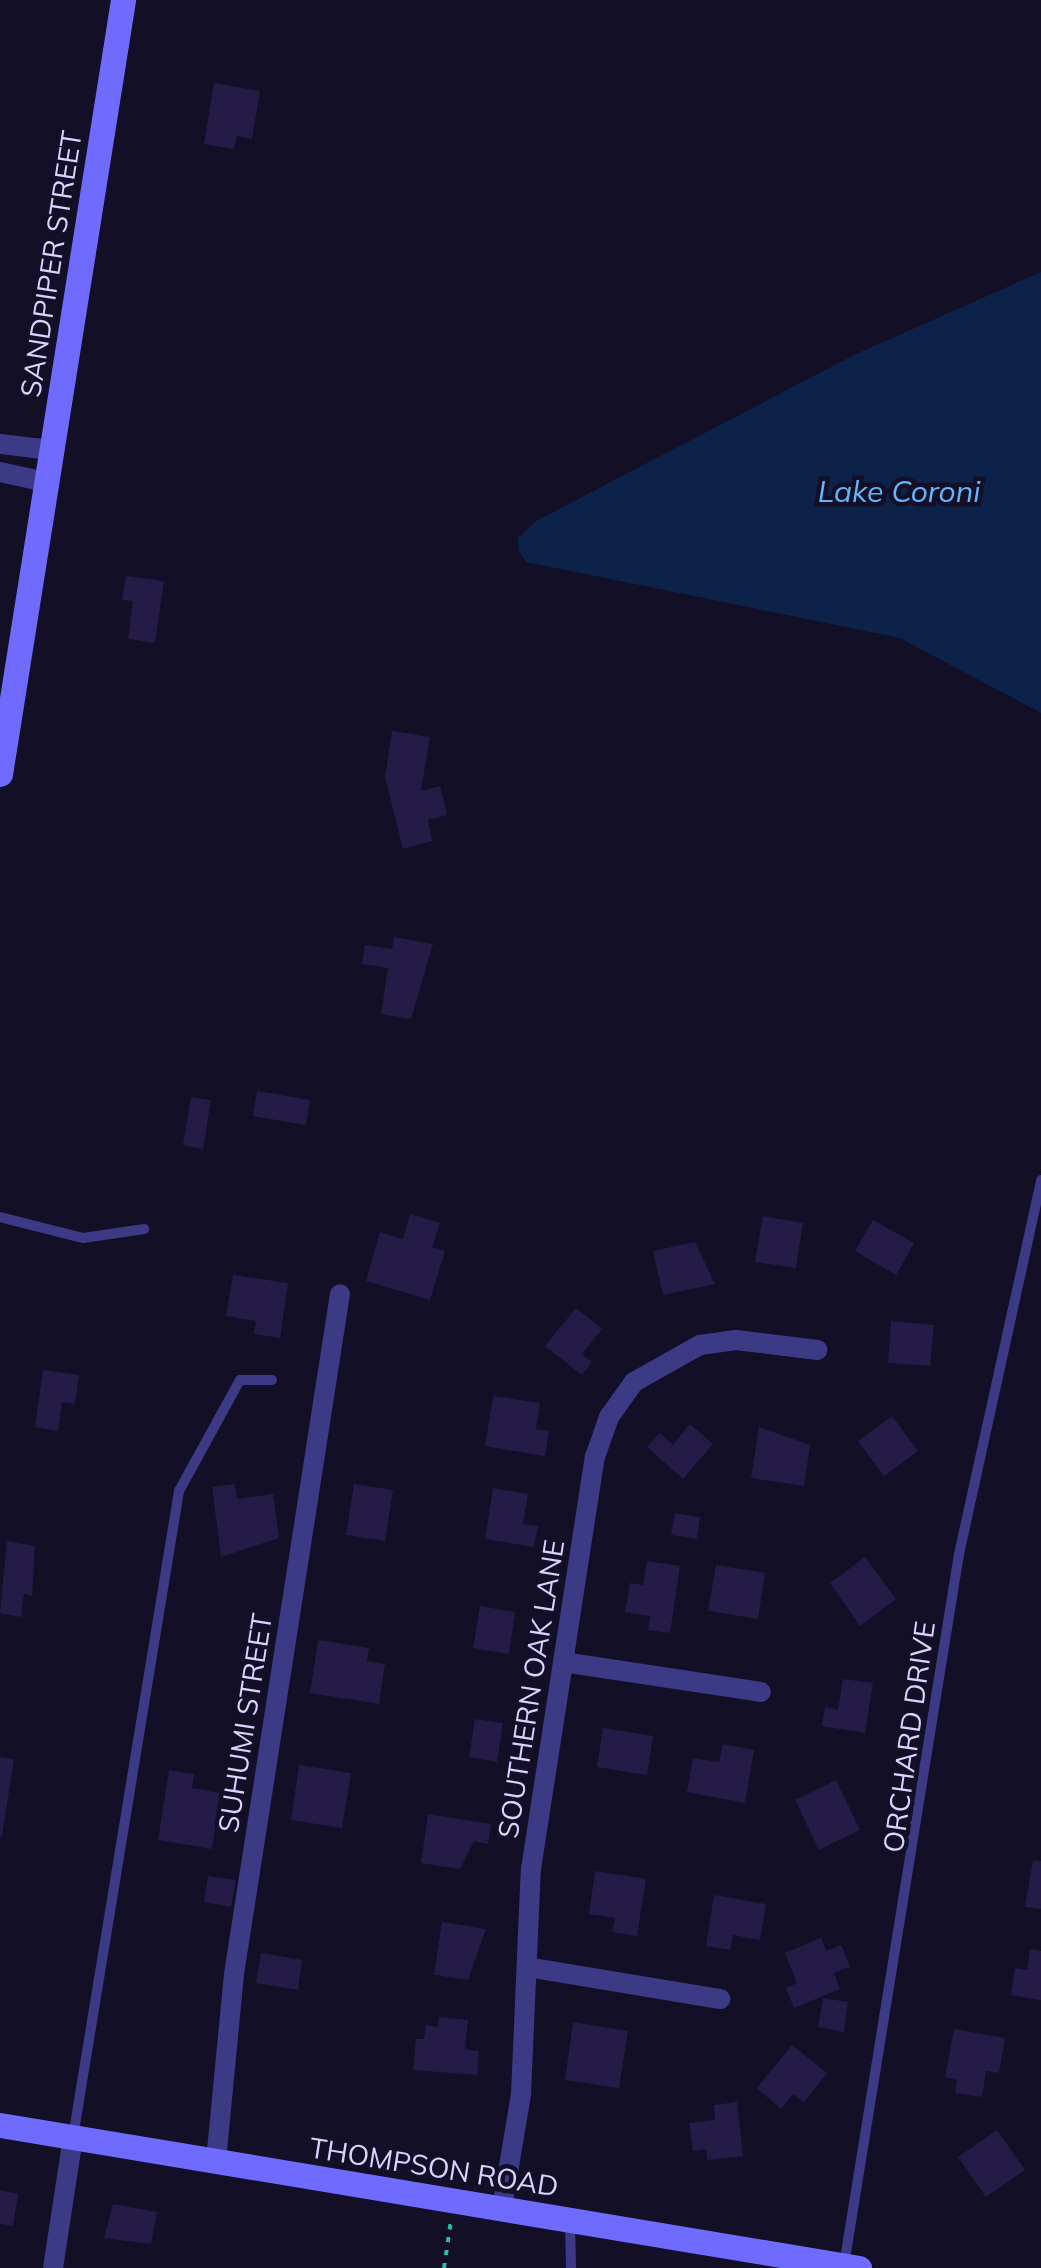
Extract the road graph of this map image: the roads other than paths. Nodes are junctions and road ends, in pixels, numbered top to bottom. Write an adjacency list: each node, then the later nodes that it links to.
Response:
1 (123, 0): 3 (street, SANDPIPER STREET)
2 (0, 444): 3 (street)
3 (52, 450): 5 (street, SANDPIPER STREET)
4 (0, 472): 5 (street)
5 (46, 482): 6 (street, SANDPIPER STREET)
6 (0, 774)
7 (1041, 1180): 22 (lane, ORCHARD DRIVE)
8 (0, 1217): 9 (lane)
9 (144, 1229)
10 (340, 1294): 19 (street, SUHUMI STREET)
11 (817, 1350): 13 (street, SOUTHERN OAK LANE)
12 (272, 1380): 18 (lane)
13 (563, 1662): 14 (street); 15 (street, SOUTHERN OAK LANE)
14 (761, 1692)
15 (527, 1967): 16 (street); 20 (street, SOUTHERN OAK LANE)
16 (720, 1999)
17 (0, 2125): 18 (street, THOMPSON ROAD)
18 (73, 2138): 19 (street, THOMPSON ROAD); 23 (street)
19 (216, 2161): 20 (street, THOMPSON ROAD)
20 (502, 2208): 21 (street, THOMPSON ROAD)
21 (570, 2219): 22 (street, THOMPSON ROAD); 24 (lane)
22 (851, 2267)
23 (52, 2268)
24 (572, 2268)

